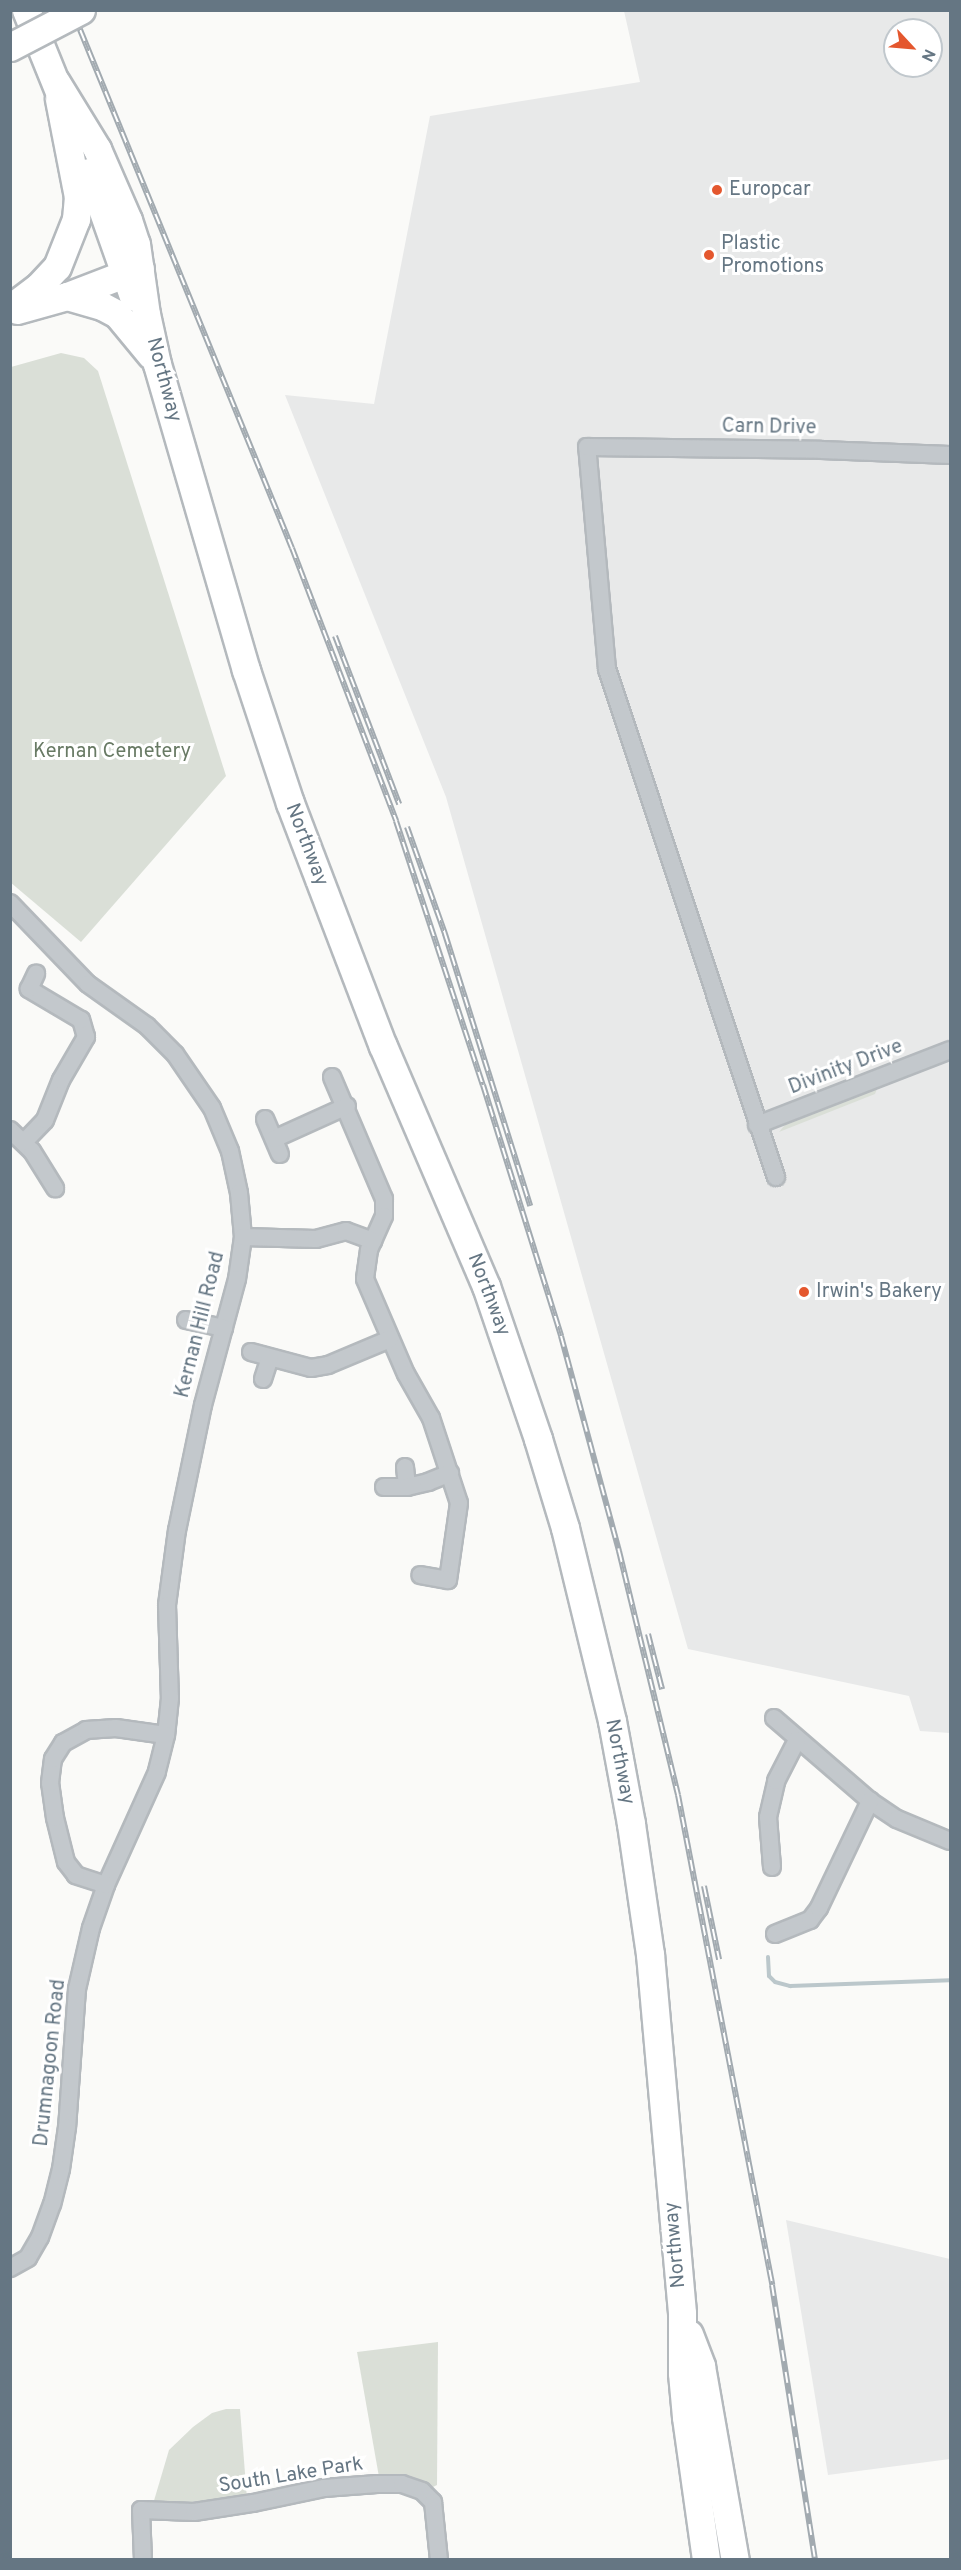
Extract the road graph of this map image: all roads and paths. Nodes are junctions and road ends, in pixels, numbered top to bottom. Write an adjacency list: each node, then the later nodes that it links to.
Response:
1 (26, 10): 4 (highway, Northway)
2 (81, 10): 3 (highway, bridge)
3 (10, 47)
4 (56, 82): 5 (highway, Northway); 5 (highway, Northway); 7 (highway)
5 (133, 271): 6 (highway); 8 (highway, Northway)
6 (67, 296): 7 (highway); 8 (highway)
7 (10, 310)
8 (157, 364): 44 (highway, Northway)
9 (951, 455): 16 (street, Carn Drive)
10 (10, 903): 21 (street, Kernan Hill Road)
11 (36, 974): 18 (street)
12 (951, 1050): 16 (street, Divinity Drive)
13 (332, 1077): 14 (street)
14 (347, 1106): 15 (street); 22 (street)
15 (265, 1119)
16 (757, 1125): 19 (street)
17 (10, 1130): 18 (street)
18 (24, 1143): 20 (street)
19 (776, 1177)
20 (55, 1188)
21 (243, 1237): 22 (street); 24 (street, Kernan Hill Road)
22 (373, 1241): 25 (street)
23 (186, 1320): 24 (street)
24 (224, 1328): 35 (street, Kernan Hill Road)
25 (390, 1339): 27 (street); 30 (street)
26 (251, 1352): 27 (street)
27 (270, 1358): 28 (street)
28 (263, 1379)
29 (405, 1467): 31 (street)
30 (450, 1473): 31 (street); 33 (street)
31 (407, 1486): 32 (street)
32 (384, 1487)
33 (420, 1575)
34 (774, 1718): 36 (street)
35 (166, 1735): 39 (street, Kernan Hill Road); 41 (street)
36 (797, 1740): 37 (street); 40 (street)
37 (870, 1801): 38 (street); 42 (street)
38 (951, 1841)
39 (120, 1852): 41 (street, Drumnagoon Road)
40 (772, 1867)
41 (106, 1885): 43 (street, Drumnagoon Road)
42 (775, 1934)
43 (10, 2268)
44 (682, 2313): 45 (highway, Northway); 48 (highway, Northway)
45 (701, 2366): 49 (highway); 50 (highway, Northway)
46 (144, 2559): 47 (street, South Lake Park)
47 (439, 2559)
48 (706, 2559)
49 (723, 2559)
50 (735, 2559)

